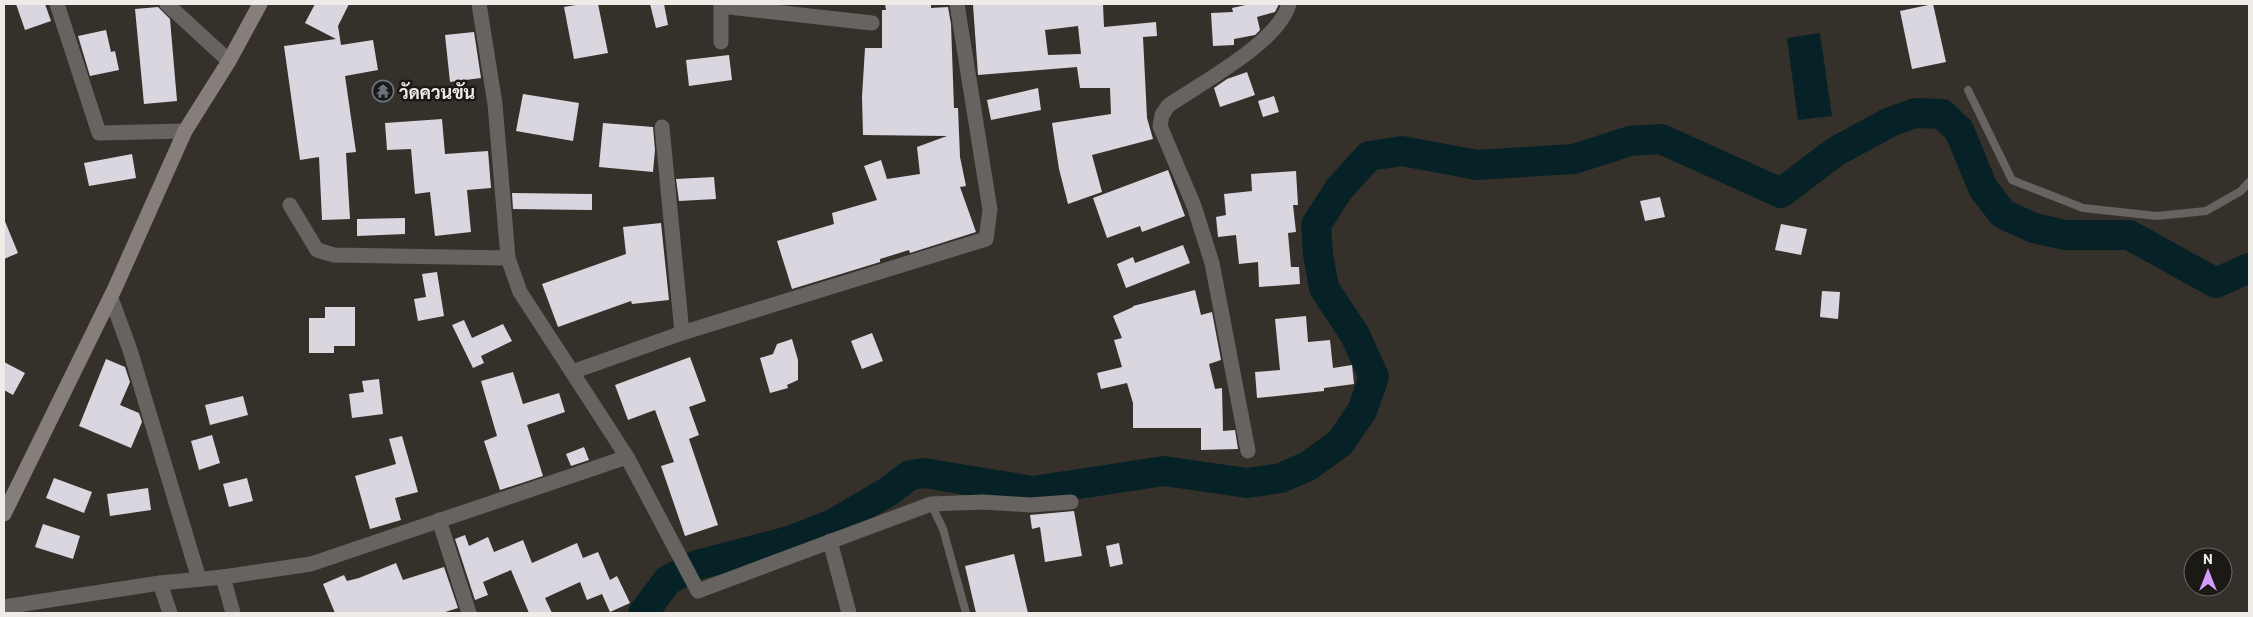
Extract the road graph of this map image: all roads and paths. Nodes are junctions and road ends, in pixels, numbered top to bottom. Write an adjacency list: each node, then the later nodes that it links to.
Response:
1 (57, 4): 13 (street)
2 (167, 4): 10 (street)
3 (260, 4): 10 (main road)
4 (479, 4): 16 (street)
5 (957, 4): 18 (street)
6 (1289, 4): 20 (street)
7 (721, 5): 8 (street); 9 (street)
8 (872, 23)
9 (721, 42)
10 (230, 61): 13 (main road)
11 (1968, 90): 14 (lane)
12 (662, 127): 18 (street)
13 (185, 132): 17 (main road)
14 (2249, 182)
15 (290, 205): 16 (street)
16 (508, 258): 19 (street)
17 (111, 298): 24 (main road); 28 (street)
18 (682, 333): 19 (street)
19 (572, 372): 21 (street)
20 (1248, 451)
21 (627, 457): 25 (street); 26 (street)
22 (1071, 502): 23 (street)
23 (931, 504): 26 (street); 35 (lane)
24 (4, 514)
25 (439, 520): 27 (street); 33 (street)
26 (830, 541): 34 (street)
27 (223, 577): 28 (street); 32 (street)
28 (200, 579): 29 (street)
29 (160, 583): 30 (street); 31 (street)
30 (4, 607)
31 (170, 613)
32 (233, 613)
33 (469, 613)
34 (849, 613)
35 (966, 613)

